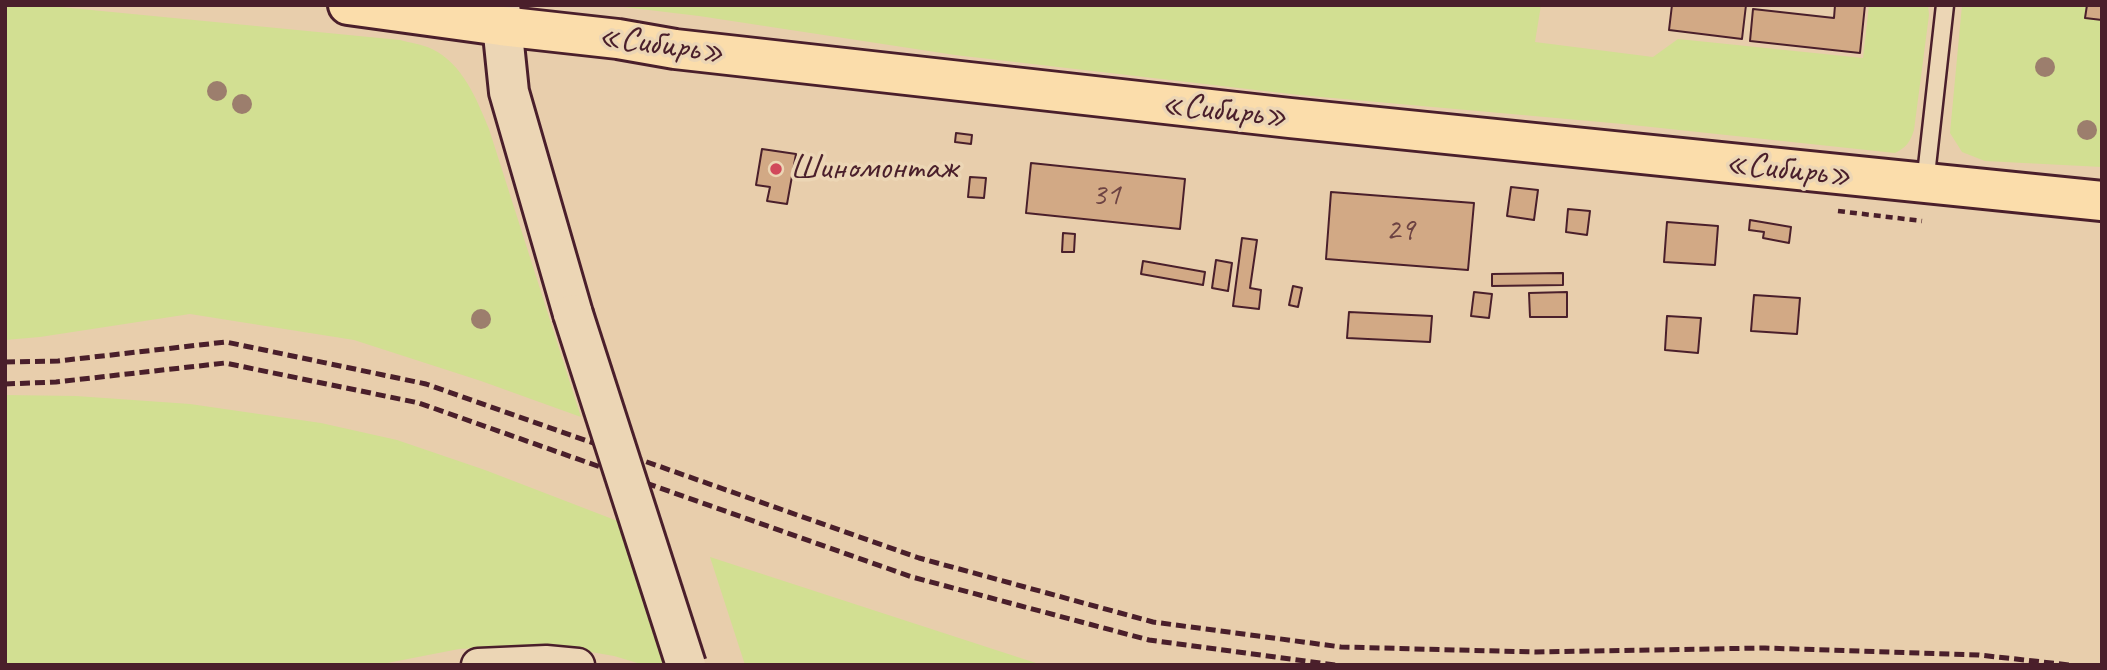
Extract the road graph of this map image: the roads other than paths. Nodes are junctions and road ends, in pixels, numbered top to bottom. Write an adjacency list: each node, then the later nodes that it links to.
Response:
1 (348, 5): 3 (highway, «Сибирь»)
2 (1945, 5): 4 (lane)
3 (501, 16): 4 (highway, «Сибирь»); 8 (street, bridge)
4 (1925, 184): 5 (highway, «Сибирь»)
5 (2102, 201)
6 (478, 665): 7 (street)
7 (578, 665)
8 (686, 665)

